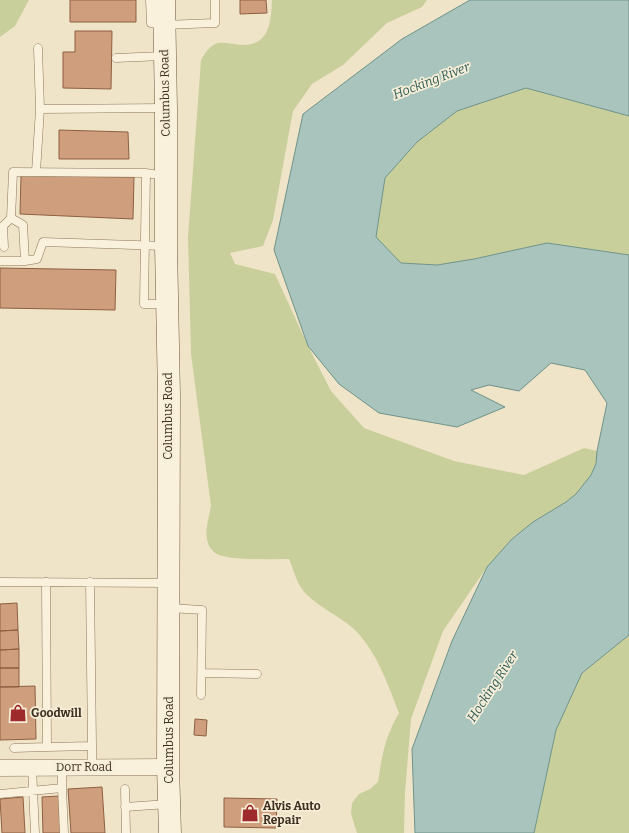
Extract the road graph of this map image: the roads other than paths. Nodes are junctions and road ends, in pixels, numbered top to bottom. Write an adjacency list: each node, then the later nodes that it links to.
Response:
1 (150, 0): 4 (lane)
2 (164, 0): 4 (main road, Columbus Road)
3 (216, 0): 4 (lane)
4 (164, 25): 6 (main road, Columbus Road)
5 (38, 48): 9 (lane)
6 (165, 56): 7 (lane); 8 (main road, Columbus Road)
7 (116, 58)
8 (166, 108): 9 (lane); 11 (main road, Columbus Road)
9 (40, 109): 10 (lane)
10 (36, 172): 11 (lane); 12 (lane)
11 (156, 174): 13 (main road, Columbus Road)
12 (11, 218): 14 (lane); 16 (lane)
13 (155, 246): 16 (lane); 20 (main road, Columbus Road)
14 (4, 247)
15 (0, 261): 16 (lane)
16 (25, 261)
17 (0, 582): 18 (lane)
18 (46, 582): 19 (lane); 26 (lane)
19 (90, 582): 20 (lane); 25 (lane)
20 (168, 583): 21 (main road, Columbus Road)
21 (169, 608): 22 (lane); 31 (main road, Columbus Road)
22 (202, 673): 23 (lane); 24 (lane)
23 (257, 674)
24 (201, 695)
25 (92, 746): 26 (lane); 30 (lane)
26 (47, 747): 27 (lane)
27 (14, 748)
28 (32, 767): 29 (street, Dorr Road); 32 (street, Dorr Road); 35 (lane)
29 (62, 767): 30 (street, Dorr Road); 33 (lane)
30 (92, 767): 31 (street, Dorr Road)
31 (168, 767): 37 (main road, Columbus Road)
32 (0, 768)
33 (62, 788): 35 (lane); 40 (lane)
34 (125, 789): 38 (lane)
35 (33, 790): 36 (lane); 39 (lane)
36 (0, 794)
37 (169, 804): 38 (lane); 42 (main road, Columbus Road)
38 (125, 806): 41 (lane)
39 (35, 833)
40 (64, 833)
41 (126, 833)
42 (170, 833)

